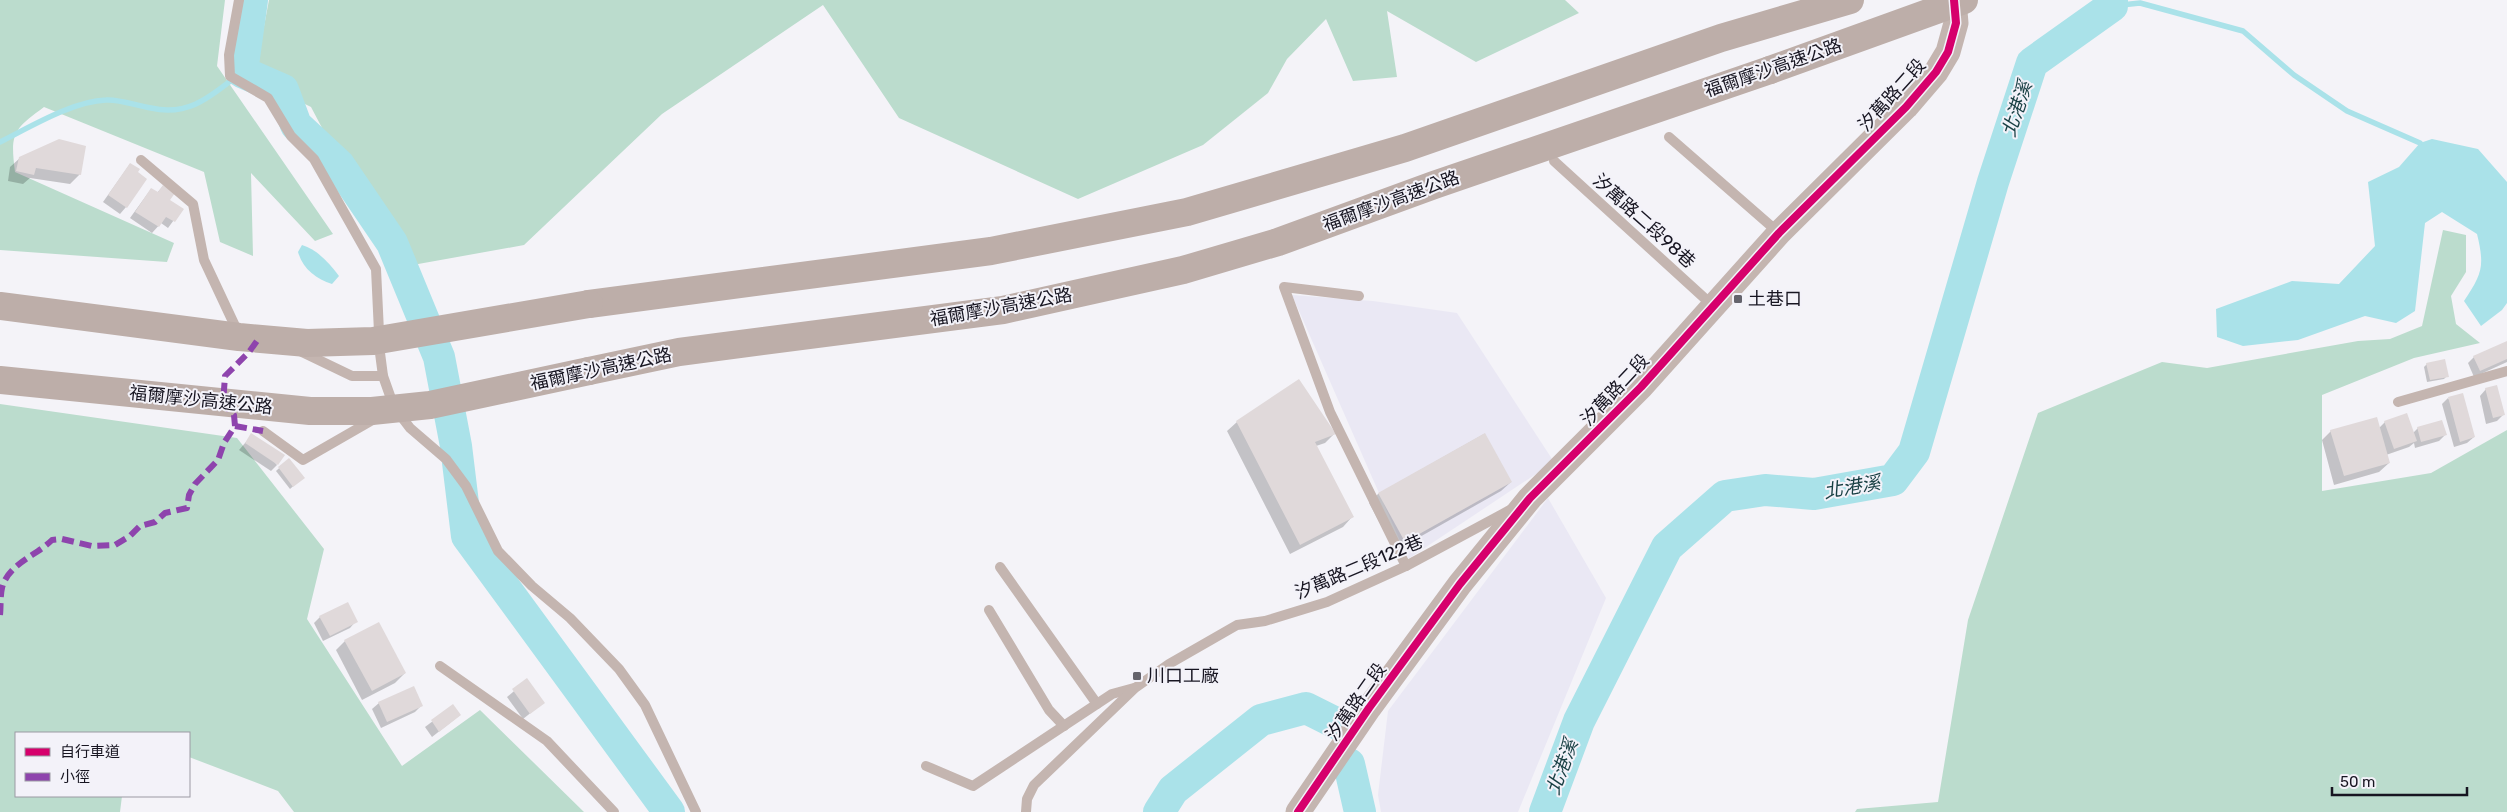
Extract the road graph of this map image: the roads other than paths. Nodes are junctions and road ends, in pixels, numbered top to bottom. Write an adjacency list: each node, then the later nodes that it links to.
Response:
1 (239, 0): 13 (lane)
2 (1850, 0): 11 (highway, bridge)
3 (1954, 0): 8 (street, 汐萬路二段)
4 (1964, 0): 14 (highway, 福爾摩沙高速公路, bridge)
5 (1669, 137): 8 (lane)
6 (140, 160): 13 (lane)
7 (1554, 161): 10 (lane, 汐萬路二段98巷)
8 (1779, 233): 10 (street, 汐萬路二段)
9 (1359, 296): 19 (lane)
10 (1712, 305): 18 (street, 汐萬路二段)
11 (0, 306)
12 (2507, 371): 15 (lane)
13 (383, 376): 16 (lane)
14 (0, 380)
15 (2398, 402)
16 (394, 408): 17 (lane); 27 (lane)
17 (263, 431)
18 (1530, 498): 19 (lane, 汐萬路二段122巷); 30 (street, 汐萬路二段)
19 (1406, 566): 23 (lane, 汐萬路二段122巷)
20 (1000, 567): 24 (lane)
21 (989, 610): 25 (lane)
22 (440, 666): 28 (lane)
23 (1135, 688): 24 (lane); 29 (lane, 汐萬路二段122巷)
24 (1097, 704): 25 (lane)
25 (1064, 726): 26 (lane)
26 (926, 766)
27 (692, 811)
28 (614, 812)
29 (1026, 812)
30 (1298, 812)

